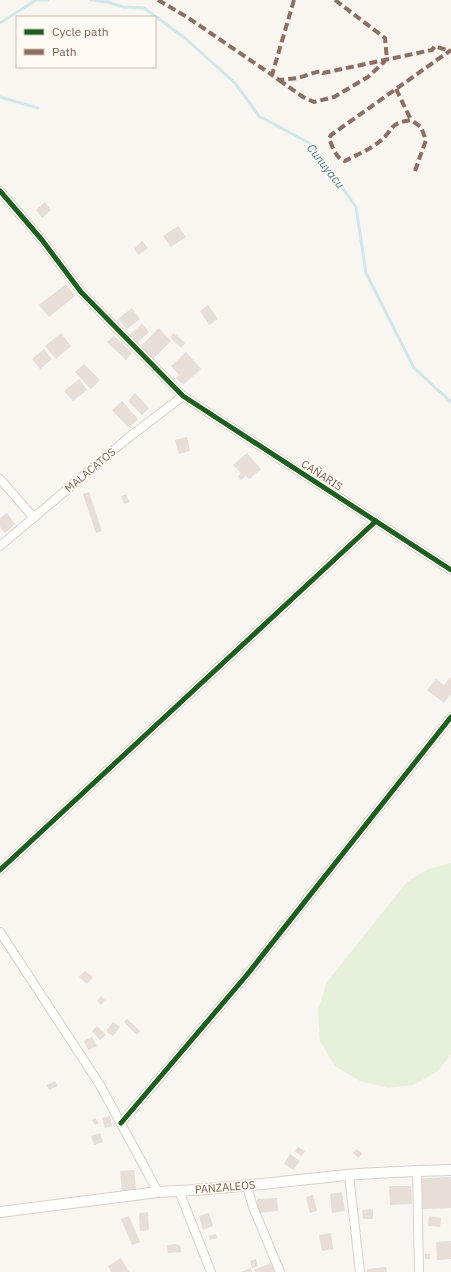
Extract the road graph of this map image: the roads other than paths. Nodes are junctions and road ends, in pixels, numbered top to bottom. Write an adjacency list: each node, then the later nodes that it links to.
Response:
1 (0, 191): 2 (street, CAÑARIS)
2 (183, 396): 4 (street, MALACATOS); 5 (street, CAÑARIS)
3 (0, 479): 4 (street)
4 (34, 518): 6 (street, MALACATOS)
5 (376, 521): 7 (street, CAÑARIS); 9 (street)
6 (0, 546)
7 (451, 570)
8 (451, 717): 11 (street)
9 (0, 870)
10 (0, 932): 11 (street)
11 (121, 1123): 17 (street)
12 (451, 1170): 13 (street, PANZALEOS)
13 (417, 1171): 14 (street, PANZALEOS); 22 (street)
14 (348, 1175): 15 (street, PANZALEOS); 21 (street)
15 (247, 1186): 16 (street, PANZALEOS); 20 (street)
16 (179, 1191): 17 (street, PANZALEOS); 19 (street)
17 (158, 1192): 18 (street, PANZALEOS)
18 (0, 1212)
19 (211, 1272)
20 (280, 1272)
21 (360, 1272)
22 (419, 1272)

